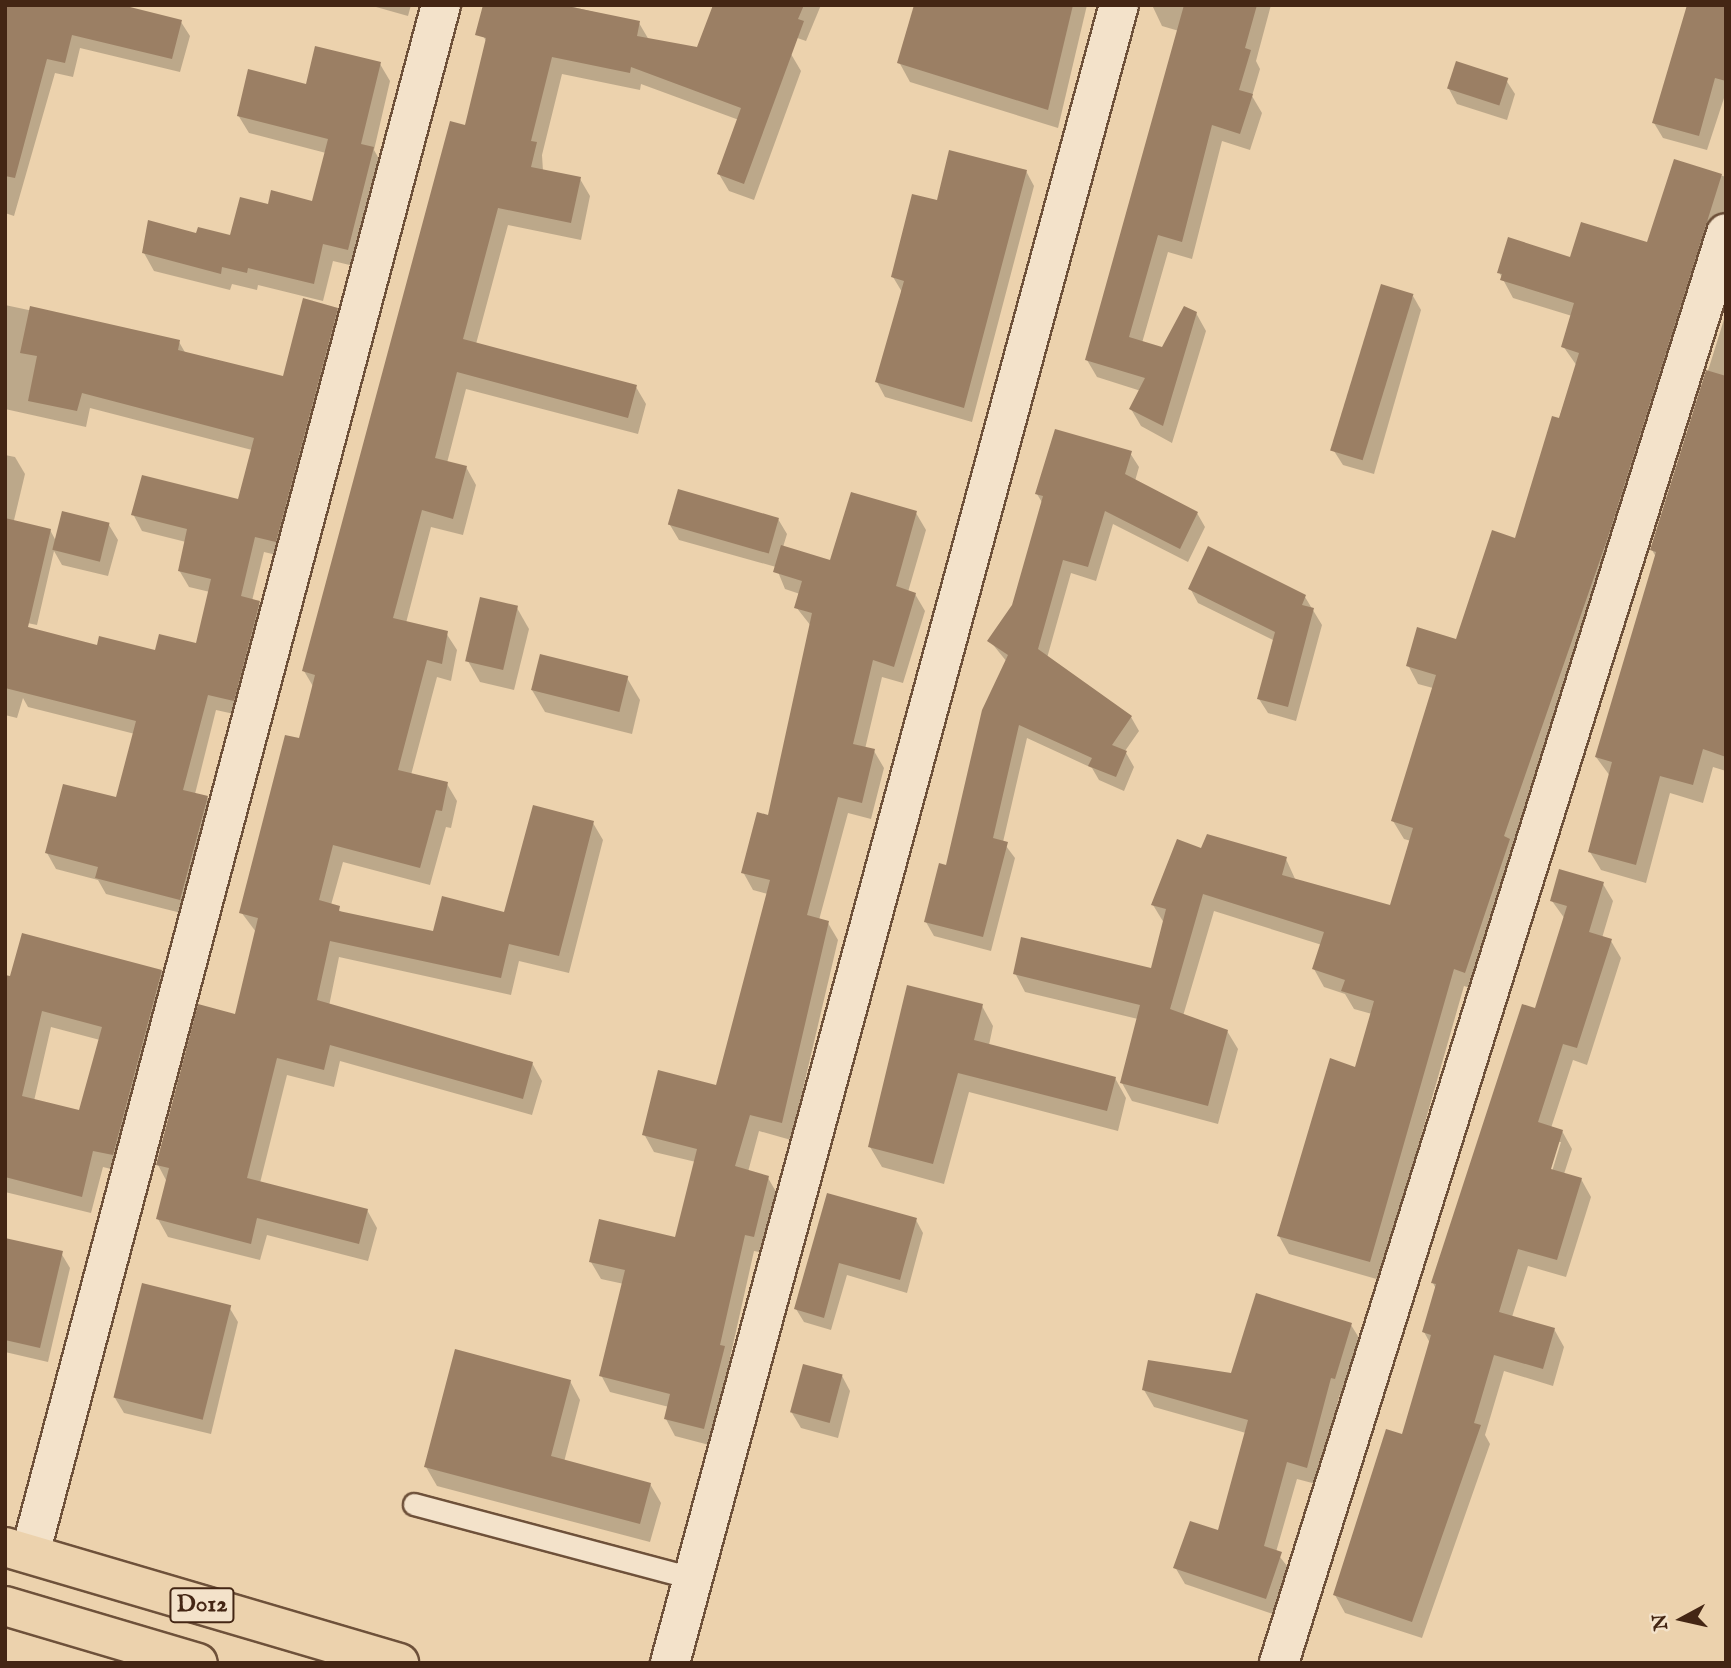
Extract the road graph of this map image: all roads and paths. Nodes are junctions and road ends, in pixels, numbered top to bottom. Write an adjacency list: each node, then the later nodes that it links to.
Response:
1 (441, 5): 5 (street)
2 (1119, 5): 6 (street)
3 (1726, 233): 11 (street)
4 (414, 1504): 6 (lane)
5 (18, 1551): 9 (highway, D012)
6 (693, 1578): 10 (street)
7 (5, 1606): 8 (highway, D012)
8 (198, 1663)
9 (399, 1663)
10 (670, 1663)
11 (1279, 1663)

